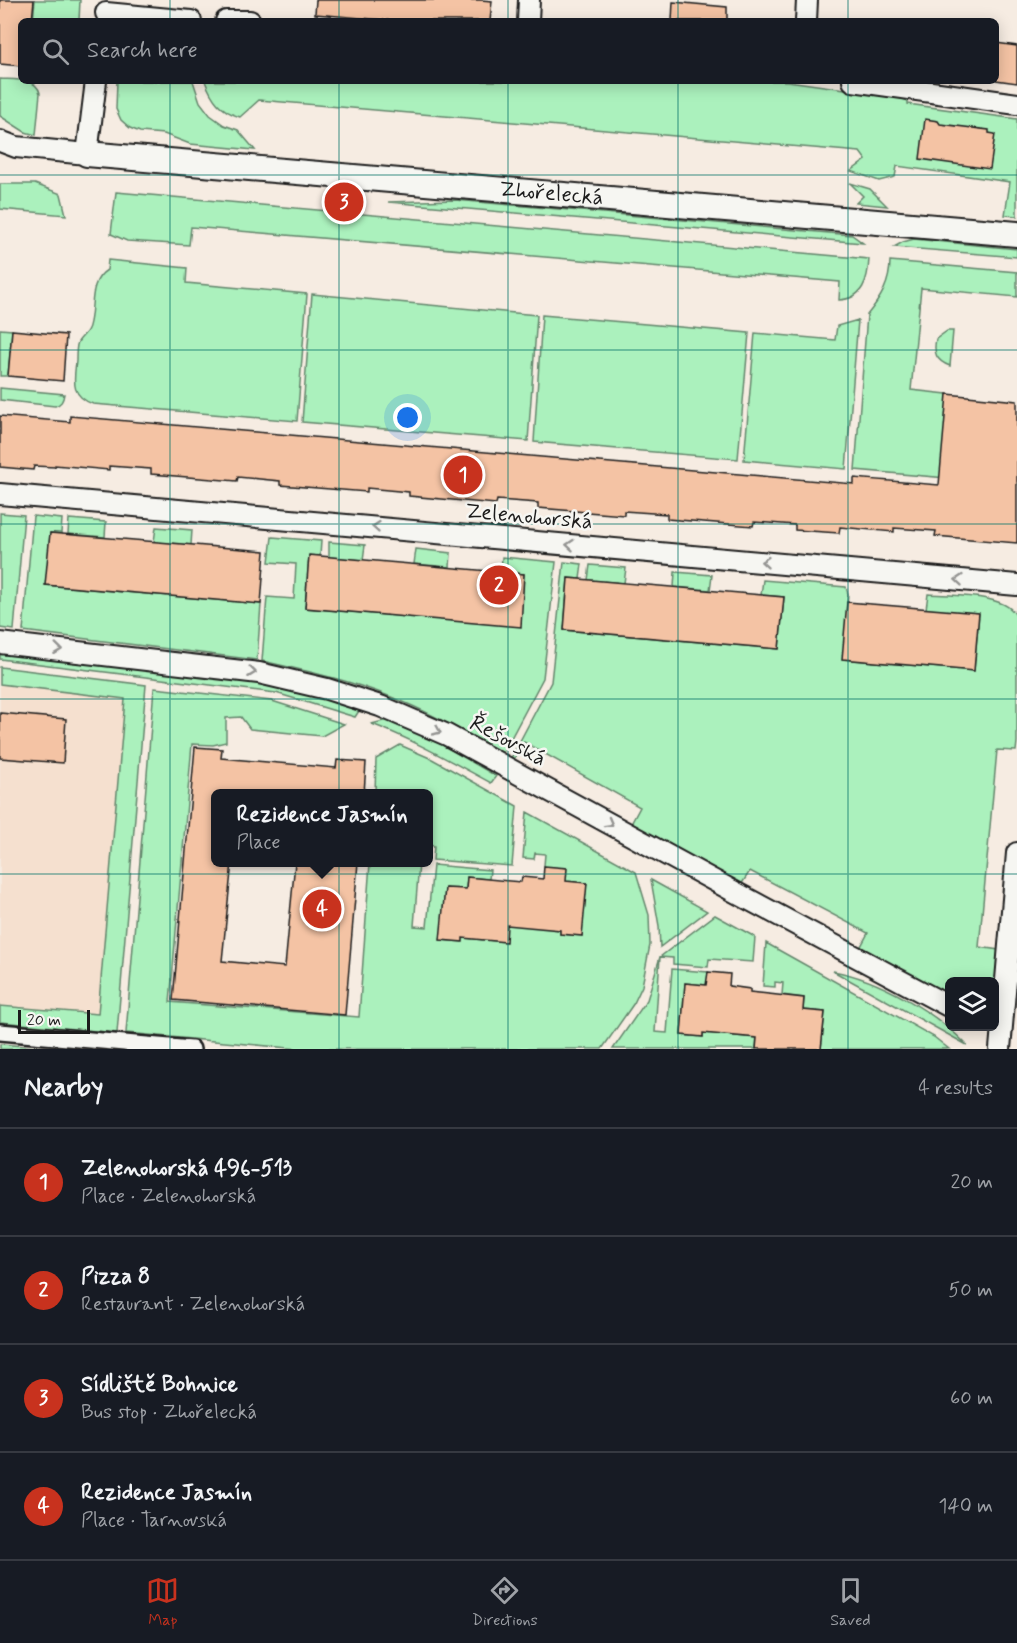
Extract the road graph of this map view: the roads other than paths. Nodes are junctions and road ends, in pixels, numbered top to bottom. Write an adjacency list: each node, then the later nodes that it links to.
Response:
1 (529, 0): 5 (street)
2 (807, 0): 6 (street)
3 (106, 11): 4 (street)
4 (166, 18)
5 (528, 18)
6 (806, 18)
7 (96, 84): 11 (street)
8 (874, 84): 9 (street)
9 (1017, 104)
10 (0, 141): 11 (street)
11 (87, 153): 12 (street, Zhořelecká)
12 (1017, 234)
13 (0, 494): 14 (street, Zelenohorská, one-way to 13)
14 (1017, 585)
15 (0, 643): 17 (street, Řešovská, one-way to 17)
16 (1017, 853): 19 (street)
17 (945, 1003)
18 (0, 1032): 20 (street)
19 (1003, 1034)
20 (192, 1049)

